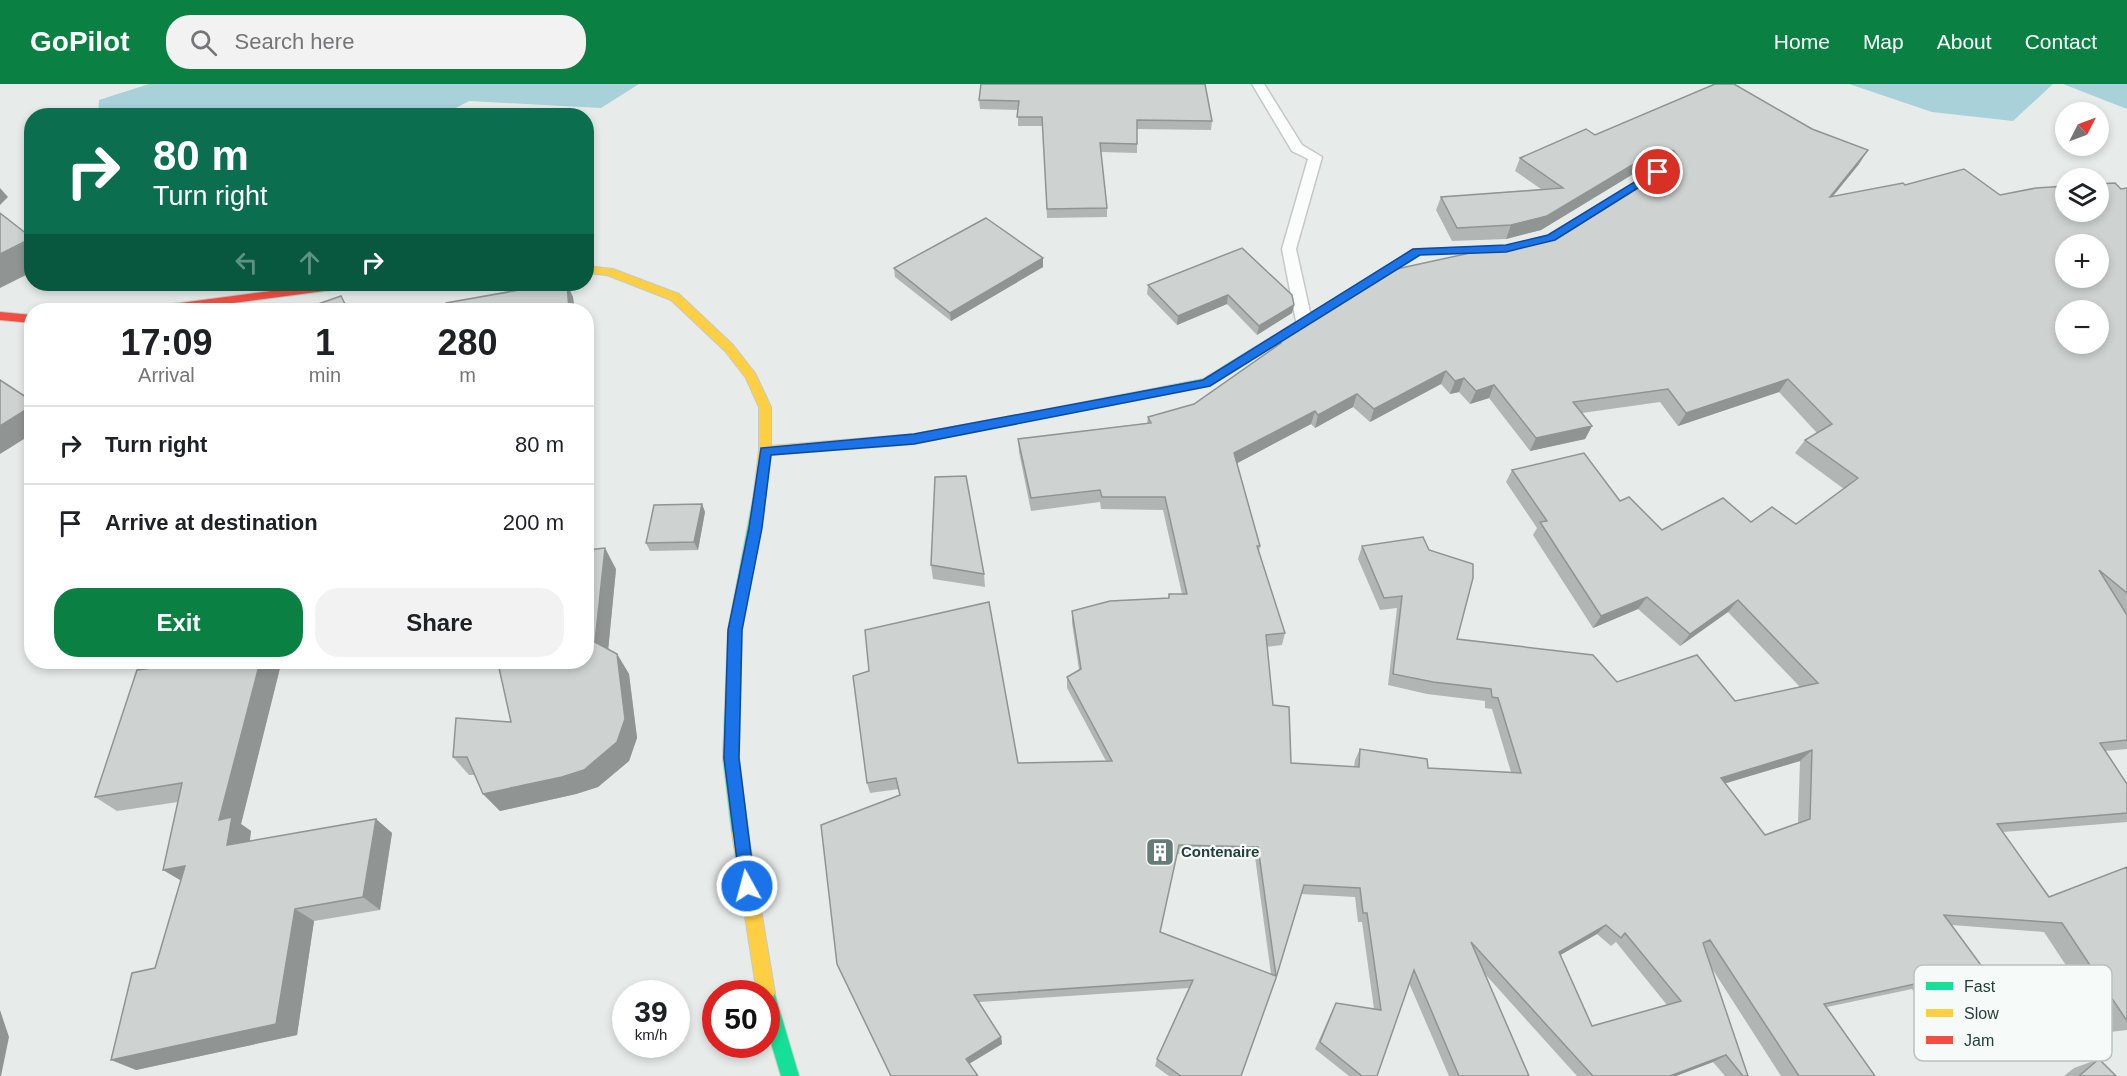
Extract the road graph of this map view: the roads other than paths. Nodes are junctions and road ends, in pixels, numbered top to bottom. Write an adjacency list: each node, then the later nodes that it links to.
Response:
1 (1258, 84): 8 (lane)
2 (1658, 172): 8 (main road)
3 (594, 270): 9 (main road)
4 (296, 291): 5 (main road)
5 (209, 303)
6 (0, 316): 7 (main road)
7 (24, 318)
8 (1304, 321): 9 (main road)
9 (765, 451): 10 (main road)
10 (764, 980)
11 (780, 1042): 12 (main road)
12 (790, 1076)

